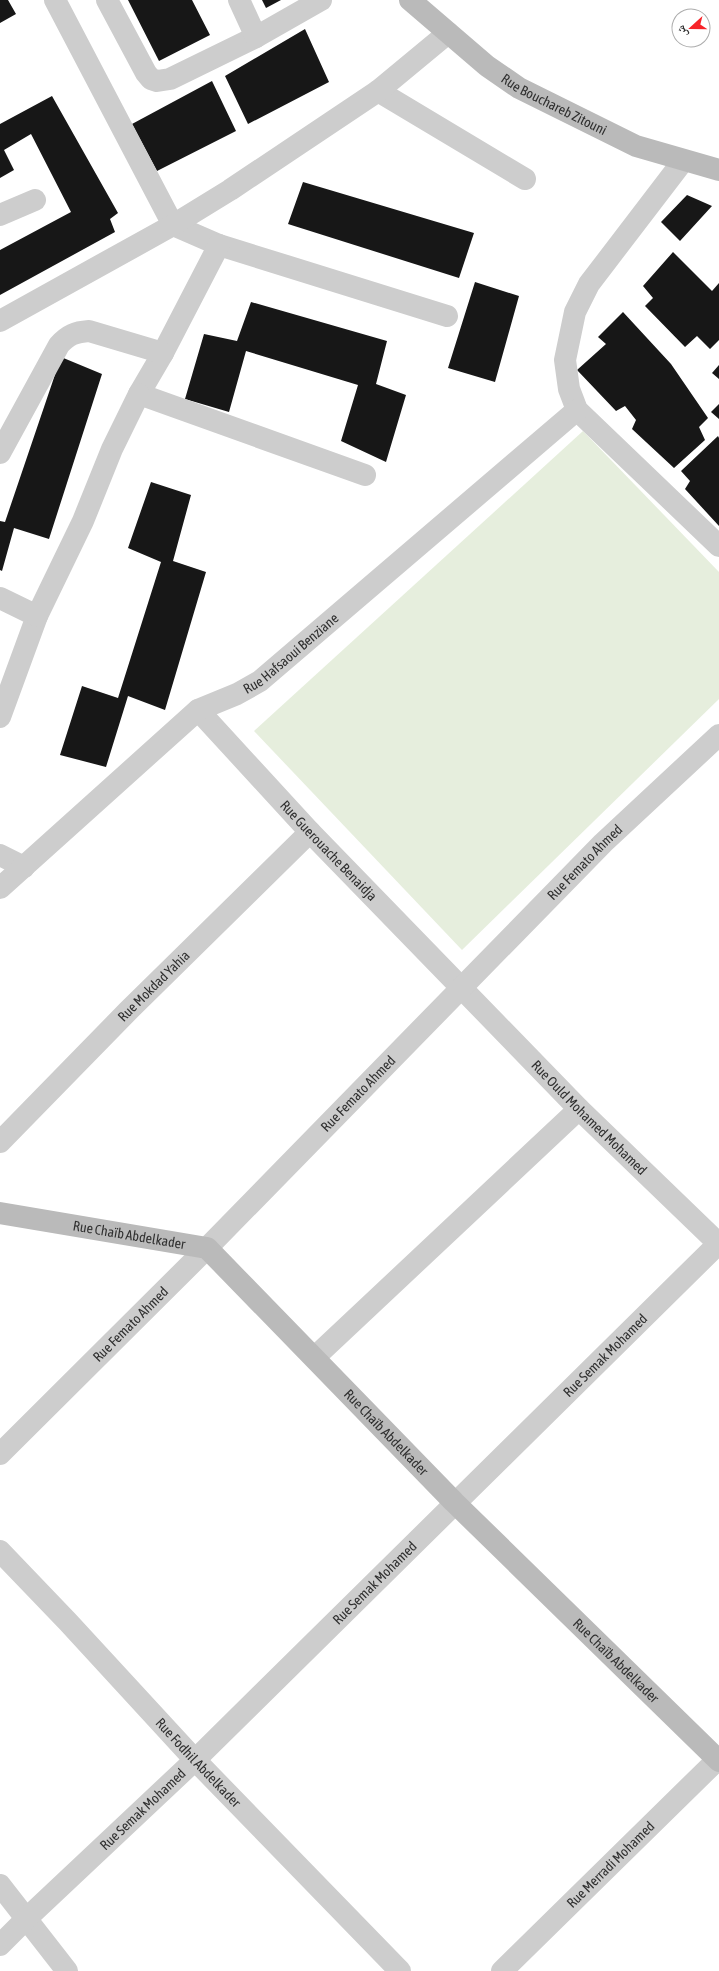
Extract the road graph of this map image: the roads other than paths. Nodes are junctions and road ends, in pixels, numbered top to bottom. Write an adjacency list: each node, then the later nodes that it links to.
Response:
1 (55, 0): 14 (street)
2 (107, 0): 7 (street)
3 (239, 0): 7 (street)
4 (321, 0): 7 (street)
5 (410, 0): 6 (street, Rue Bouchareb Zitouni)
6 (448, 33): 8 (street); 9 (street, Rue Bouchareb Zitouni)
7 (256, 37)
8 (378, 91): 11 (street); 14 (street)
9 (683, 161): 10 (street, Rue Bouchareb Zitouni); 20 (street)
10 (719, 170)
11 (525, 179)
12 (35, 200): 13 (street)
13 (0, 215)
14 (173, 225): 15 (street); 17 (street)
15 (219, 245): 16 (street); 18 (street)
16 (447, 316)
17 (0, 321)
18 (163, 353): 19 (street); 21 (street)
19 (139, 394): 22 (street); 25 (street)
20 (577, 410): 23 (street); 26 (street, Rue Hafsaoui Benziane)
21 (0, 453)
22 (365, 475)
23 (719, 546)
24 (0, 598): 25 (street)
25 (37, 616): 27 (street)
26 (198, 710): 29 (street, Rue Guerouache Benaidja); 31 (street, Rue Hafsaoui Benziane)
27 (0, 717)
28 (718, 737): 33 (street, Rue Femato Ahmed)
29 (310, 832): 33 (street, Rue Guerouache Benaidja); 35 (street, Rue Mokdad Yahia)
30 (0, 855): 31 (street)
31 (24, 867): 32 (street, Rue Hafsaoui Benziane)
32 (0, 888)
33 (462, 989): 34 (street, Rue Ould Mohamed Mohamed); 38 (street, Rue Femato Ahmed)
34 (579, 1109): 37 (street, Rue Ould Mohamed Mohamed); 39 (street)
35 (0, 1142)
36 (0, 1213): 38 (street, Rue Chaïb Abdelkader)
37 (719, 1243): 41 (street, Rue Semak Mohamed)
38 (208, 1248): 39 (street, Rue Chaïb Abdelkader); 40 (street, Rue Femato Ahmed)
39 (315, 1357): 41 (street, Rue Chaïb Abdelkader)
40 (0, 1454)
41 (454, 1502): 43 (street, Rue Semak Mohamed); 44 (street, Rue Chaïb Abdelkader)
42 (0, 1551): 43 (street, Rue Fodhil Abdelkader)
43 (195, 1760): 46 (street, Rue Semak Mohamed); 49 (street, Rue Fodhil Abdelkader)
44 (718, 1760): 50 (street, Rue Merradi Mohamed)
45 (0, 1885): 46 (street)
46 (26, 1919): 47 (street, Rue Semak Mohamed); 48 (street)
47 (0, 1945)
48 (67, 1971)
49 (400, 1971)
50 (502, 1971)

